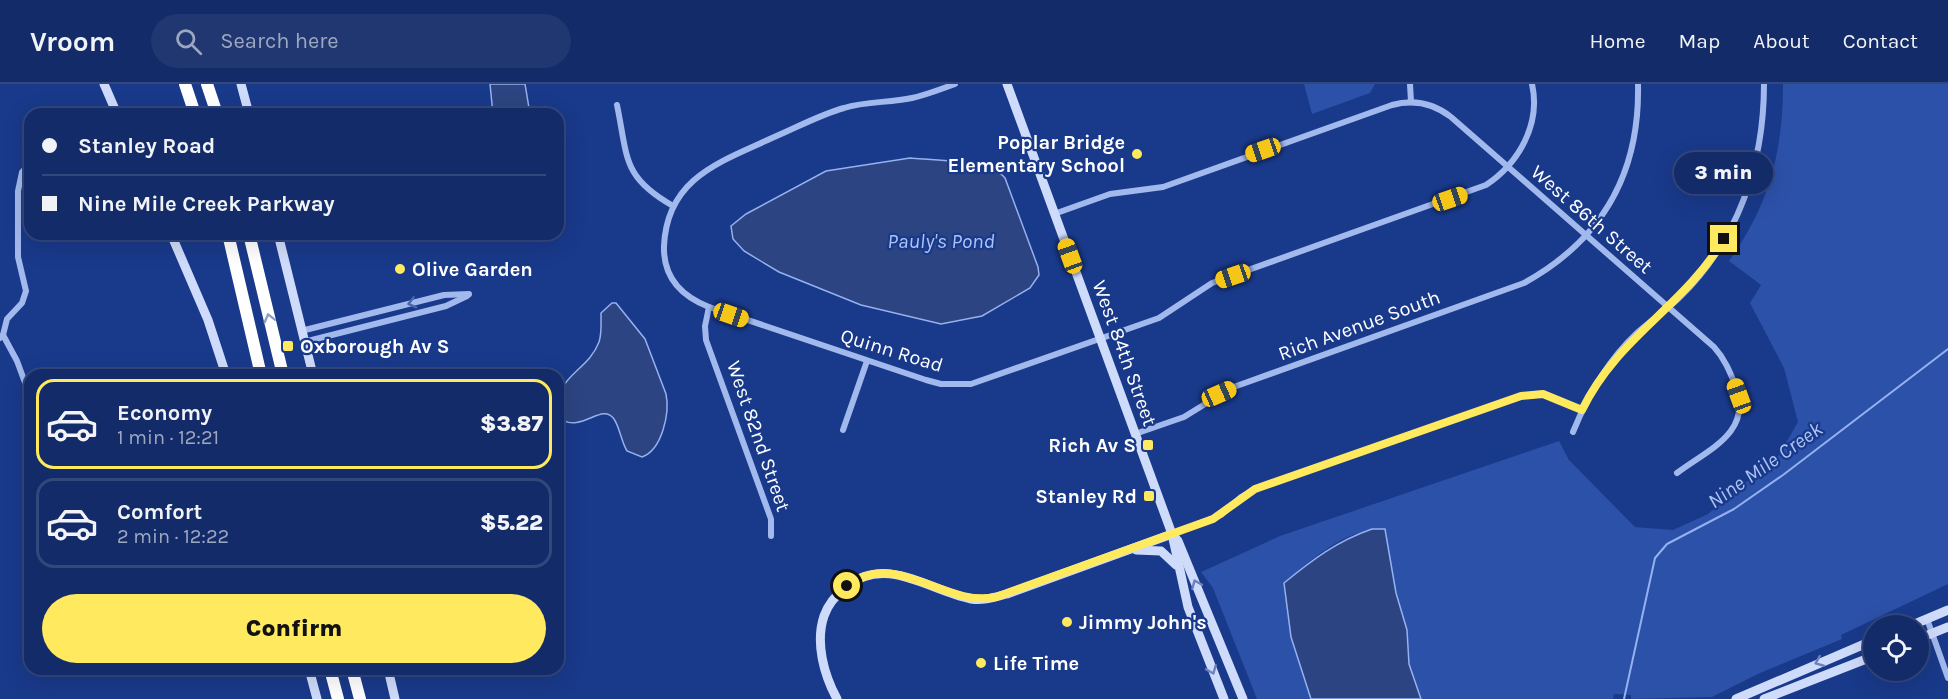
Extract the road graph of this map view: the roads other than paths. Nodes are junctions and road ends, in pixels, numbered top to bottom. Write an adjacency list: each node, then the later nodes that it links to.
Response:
1 (104, 84): 13 (street)
2 (185, 84): 14 (highway)
3 (207, 84): 15 (highway)
4 (242, 84): 16 (street)
5 (955, 84): 19 (street)
6 (1007, 84): 20 (street, West 84th Street)
7 (1410, 84): 11 (street)
8 (1532, 84): 17 (street, West 86th Street)
9 (1638, 84): 21 (street, Rich Avenue South)
10 (1764, 84): 27 (street)
11 (1411, 102): 17 (street); 20 (street)
12 (618, 105): 19 (street)
13 (114, 108)
14 (193, 108)
15 (215, 108)
16 (248, 108)
17 (1508, 166): 21 (street, West 86th Street); 30 (street, Quinn Road)
18 (24, 170): 29 (street)
19 (673, 206): 26 (street)
20 (1054, 214): 30 (street, West 84th Street)
21 (1586, 236): 27 (street, West 86th Street); 41 (street, Rich Avenue South)
22 (174, 240): 33 (street)
23 (229, 240): 34 (highway)
24 (250, 240): 35 (highway, one-way to 24)
25 (279, 240): 28 (street)
26 (709, 307): 32 (street, Quinn Road); 44 (street, West 82nd Street)
27 (1669, 307): 38 (street); 42 (street, West 86th Street)
28 (301, 331): 31 (street); 31 (street, one-way to 28)
29 (2, 337): 37 (street)
30 (1100, 339): 32 (street, Quinn Road); 41 (street, West 84th Street)
31 (303, 342): 36 (street)
32 (867, 361): 39 (street)
33 (224, 369)
34 (260, 369)
35 (282, 369)
36 (311, 369)
37 (24, 382)
38 (1582, 410): 40 (street); 43 (street)
39 (843, 430)
40 (1573, 432)
41 (1135, 434): 43 (street, West 84th Street)
42 (1677, 472)
43 (1172, 534): 45 (street); 46 (street, West 84th Street); 66 (street, West 84th Street, one-way to 43)
44 (771, 536)
45 (1127, 550): 46 (street); 64 (street)
46 (1177, 567): 65 (street, West 84th Street, one-way to 65)
47 (1948, 610): 48 (street)
48 (1929, 618)
49 (1929, 625): 51 (street)
50 (1948, 627): 51 (street)
51 (1932, 633): 52 (street); 59 (street)
52 (1929, 634)
53 (1863, 645): 67 (street, one-way to 67)
54 (1863, 660): 68 (street)
55 (311, 675): 60 (street)
56 (332, 675): 61 (highway)
57 (354, 675): 62 (highway)
58 (389, 675): 63 (street)
59 (1948, 678)
60 (317, 699)
61 (338, 699)
62 (360, 699)
63 (395, 699)
64 (837, 699)
65 (1224, 699)
66 (1243, 699)
67 (1736, 699)
68 (1764, 699)

